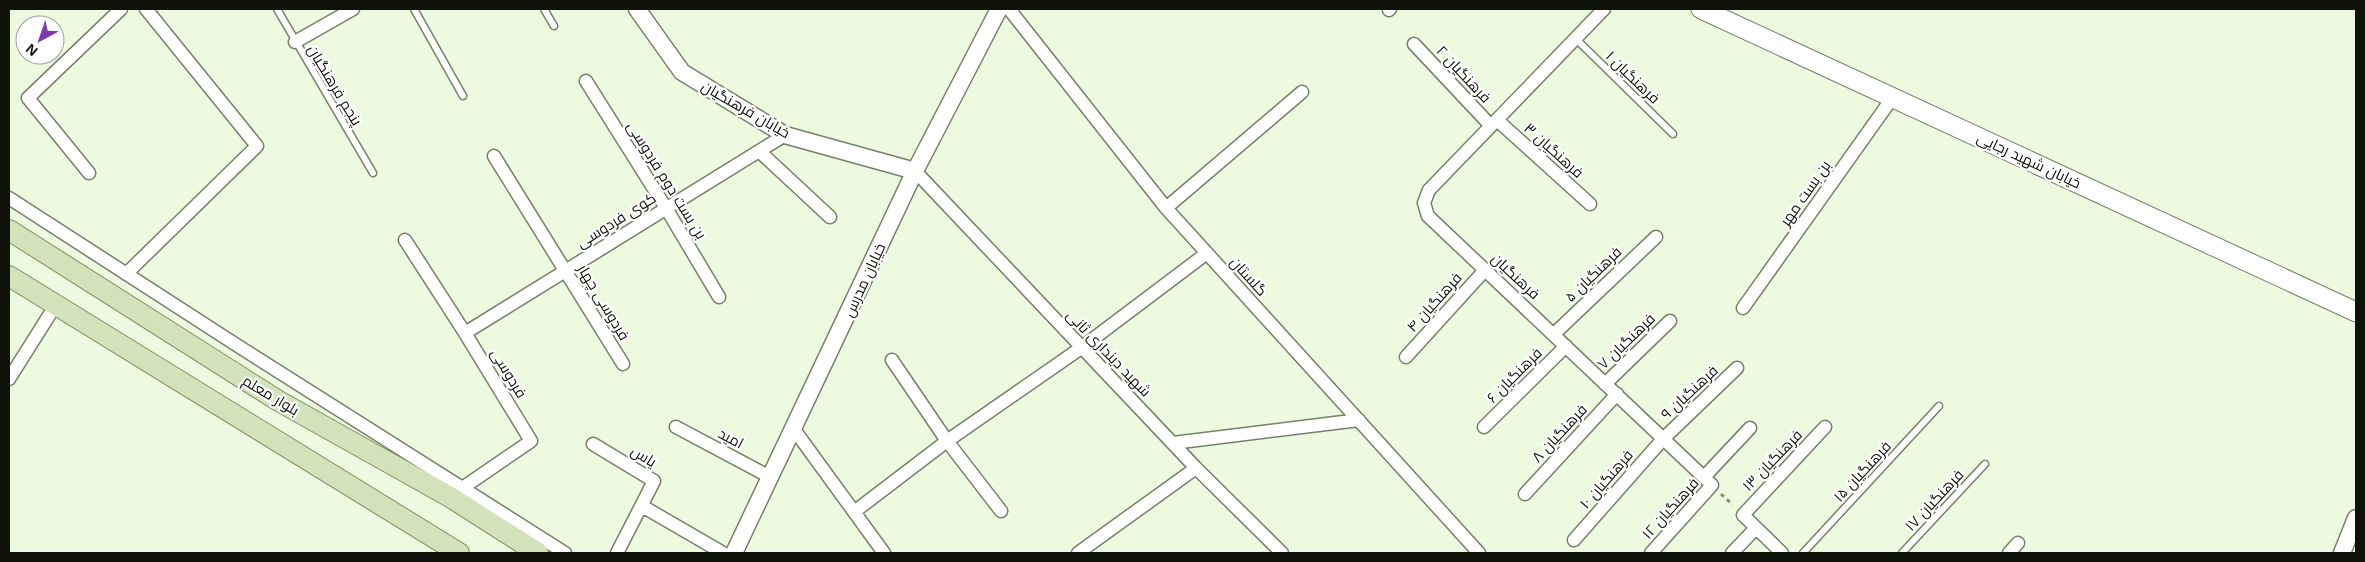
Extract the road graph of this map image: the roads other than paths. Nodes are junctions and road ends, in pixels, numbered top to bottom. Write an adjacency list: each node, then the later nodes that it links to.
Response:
1 (121, 9): 26 (street)
2 (146, 9): 39 (street)
3 (277, 9): 14 (lane, پنجم فرهنگیان)
4 (353, 9): 14 (street)
5 (414, 9): 18 (lane)
6 (544, 9): 12 (lane)
7 (637, 9): 22 (street, خیابان فرهنگیان)
8 (999, 9): 25 (street, خیابان مدرس)
9 (1009, 9): 31 (street, گلستان)
10 (1604, 9): 13 (street, فرهنگیان)
11 (1701, 9): 19 (main road, خیابان شهید رجایی)
12 (554, 26)
13 (1575, 38): 20 (street, فرهنگیان); 21 (lane, فرهنگیان ۱)
14 (295, 42): 27 (lane, پنجم فرهنگیان)
15 (1414, 44): 20 (street, فرهنگیان ۲)
16 (586, 81): 30 (street, بن بست دوم فردوسی)
17 (1302, 92): 31 (street)
18 (463, 96)
19 (1893, 97): 43 (street, بن بست مهر); 44 (main road, خیابان شهید رجایی)
20 (1494, 123): 29 (street, فرهنگیان ۳); 38 (street, فرهنگیان)
21 (1673, 134)
22 (785, 135): 23 (street, کوی فردوسی); 25 (street, خیابان فرهنگیان)
23 (759, 151): 30 (street, کوی فردوسی); 32 (street)
24 (494, 156): 37 (street, فردوسی چهار)
25 (916, 171): 49 (street, شهید دینداری ثانی); 62 (street, خیابان مدرس)
26 (89, 173)
27 (373, 173)
28 (9, 198): 39 (street)
29 (1590, 204)
30 (666, 208): 37 (street, کوی فردوسی); 41 (street, بن بست دوم فردوسی)
31 (1166, 208): 36 (street, گلستان)
32 (830, 217)
33 (9, 230): 72 (main road, بلوار معلم)
34 (1656, 237): 47 (street, فرهنگیان ۵)
35 (404, 240): 46 (street, فردوسی)
36 (1207, 253): 49 (street); 58 (street, گلستان)
37 (566, 270): 46 (street, کوی فردوسی); 52 (street, فردوسی چهار)
38 (1485, 270): 47 (street, فرهنگیان); 50 (street, فرهنگیان ۴)
39 (126, 274): 72 (street)
40 (9, 276): 42 (main road)
41 (719, 297)
42 (55, 306): 54 (street); 81 (main road)
43 (1743, 308)
44 (2356, 312)
45 (1670, 321): 55 (street, فرهنگیان ۷)
46 (465, 332): 72 (street, فردوسی)
47 (1554, 334): 48 (street, فرهنگیان)
48 (1566, 346): 55 (street, فرهنگیان); 60 (street, فرهنگیان ۶)
49 (1081, 348): 65 (street); 66 (street, شهید دینداری ثانی)
50 (1406, 357)
51 (892, 360): 65 (street)
52 (623, 364)
53 (1738, 368): 64 (street, فرهنگیان ۹)
54 (9, 379)
55 (1605, 384): 56 (street, فرهنگیان)
56 (1617, 394): 64 (street, فرهنگیان); 73 (street, فرهنگیان ۸)
57 (1939, 406): 94 (lane, فرهنگیان ۱۵)
58 (1358, 420): 66 (street); 90 (street, گلستان)
59 (676, 427): 70 (street, امید)
60 (1484, 427)
61 (1825, 427): 78 (street, فرهنگیان ۱۳)
62 (793, 428): 70 (street, خیابان مدرس); 75 (street)
63 (1750, 428): 71 (street, فرهنگیان ۱۲)
64 (1663, 439): 71 (street, فرهنگیان); 79 (street, فرهنگیان ۱۰)
65 (947, 441): 75 (street); 76 (street)
66 (1173, 443): 69 (street, شهید دینداری ثانی)
67 (593, 444): 74 (street, یاس)
68 (1985, 464): 95 (lane, فرهنگیان ۱۷)
69 (1196, 468): 88 (street); 89 (street, شهید دینداری ثانی)
70 (770, 477): 86 (street, خیابان مدرس)
71 (1708, 481): 91 (street, فرهنگیان ۱۲)
72 (457, 492): 82 (main road, بلوار معلم); 83 (street)
73 (1525, 494)
74 (642, 506): 84 (street, یاس); 85 (street)
75 (854, 512): 87 (street)
76 (1001, 512)
77 (2356, 518): 97 (street)
78 (1756, 528): 92 (street); 93 (street)
79 (1574, 540)
80 (2018, 544): 96 (street)
81 (459, 553)
82 (538, 553)
83 (565, 553)
84 (617, 553)
85 (723, 553)
86 (734, 553)
87 (884, 553)
88 (1078, 553)
89 (1282, 553)
90 (1479, 553)
91 (1651, 553)
92 (1732, 553)
93 (1782, 553)
94 (1803, 553)
95 (1902, 553)
96 (2009, 553)
97 (2342, 553)

